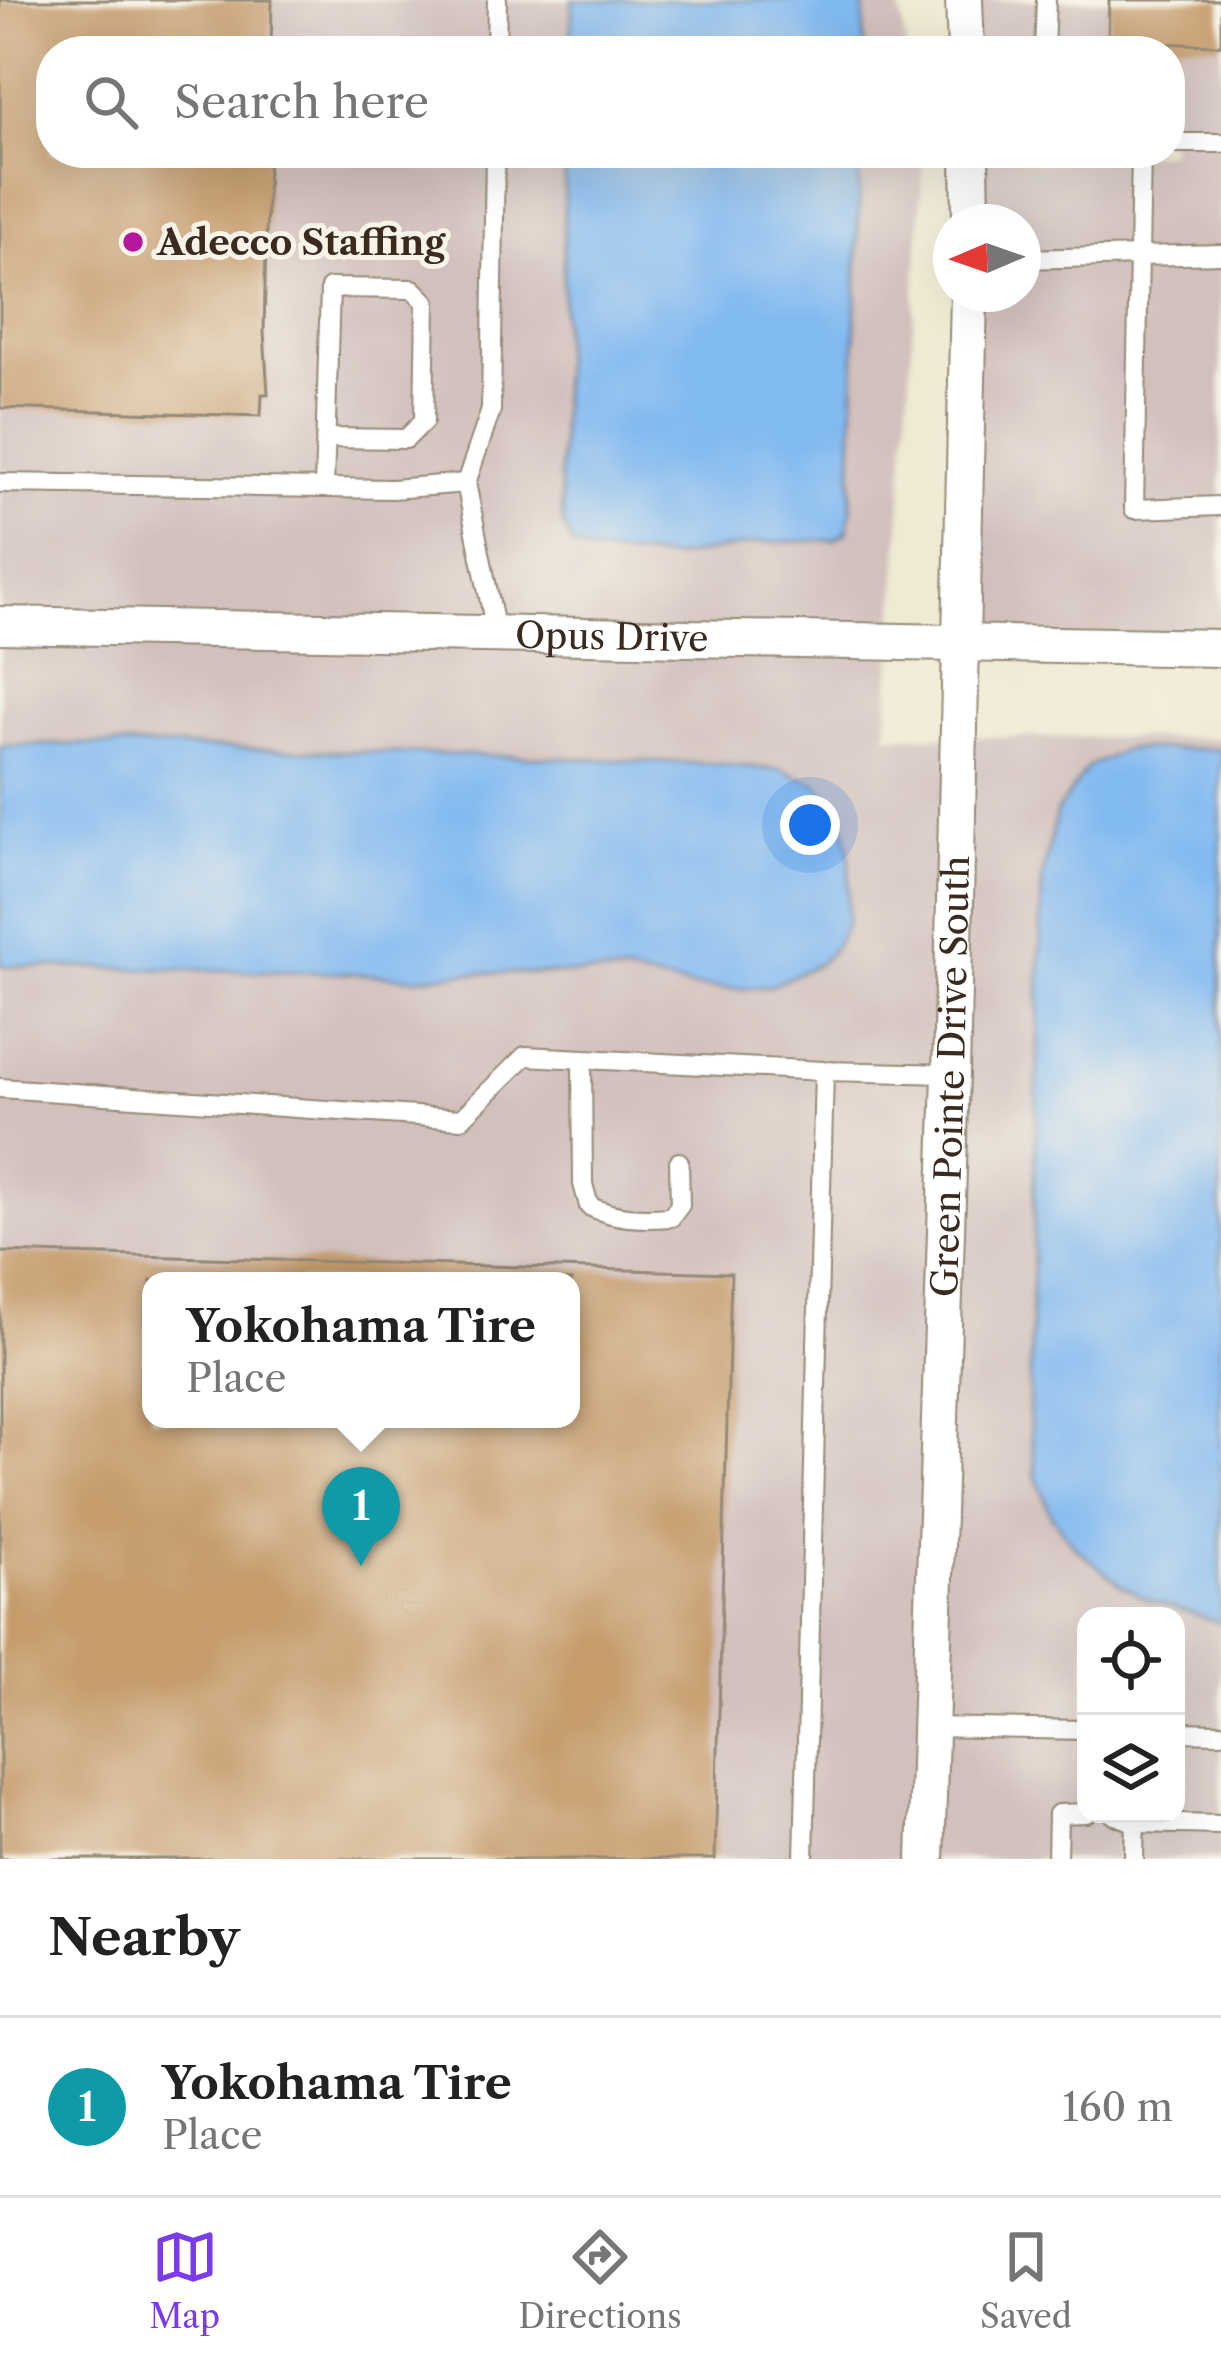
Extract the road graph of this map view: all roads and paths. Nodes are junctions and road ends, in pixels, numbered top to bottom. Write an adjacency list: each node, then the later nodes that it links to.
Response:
1 (497, 0): 4 (lane)
2 (964, 0): 5 (street)
3 (1046, 0): 6 (lane)
4 (496, 36)
5 (965, 36)
6 (1045, 36)
7 (1185, 142): 8 (lane)
8 (1221, 143)
9 (495, 168): 19 (lane)
10 (970, 168): 12 (street)
11 (1141, 168): 14 (lane)
12 (971, 204)
13 (1221, 254): 14 (lane)
14 (1138, 256): 15 (lane); 21 (lane)
15 (1041, 259)
16 (968, 312): 24 (street, Green Pointe Drive South)
17 (326, 438): 17 (lane); 20 (lane)
18 (0, 483): 20 (lane)
19 (466, 483): 20 (lane); 23 (lane)
20 (324, 488)
21 (1221, 506)
22 (0, 625): 23 (street, Opus Drive)
23 (497, 637): 24 (street, Opus Drive)
24 (958, 644): 25 (street, Opus Drive); 28 (street, Green Pointe Drive South)
25 (1221, 649)
26 (582, 1059): 27 (lane); 29 (lane); 30 (lane)
27 (824, 1071): 28 (lane); 39 (lane)
28 (951, 1074): 31 (street, Green Pointe Drive South)
29 (0, 1088)
30 (679, 1162)
31 (928, 1727): 32 (lane); 40 (street, Green Pointe Drive South)
32 (1077, 1730)
33 (1185, 1732): 34 (lane)
34 (1221, 1733)
35 (1077, 1813): 41 (lane)
36 (1185, 1822): 38 (lane)
37 (1135, 1823): 42 (lane)
38 (1221, 1825)
39 (804, 1859)
40 (926, 1859)
41 (1057, 1859)
42 (1134, 1859)

